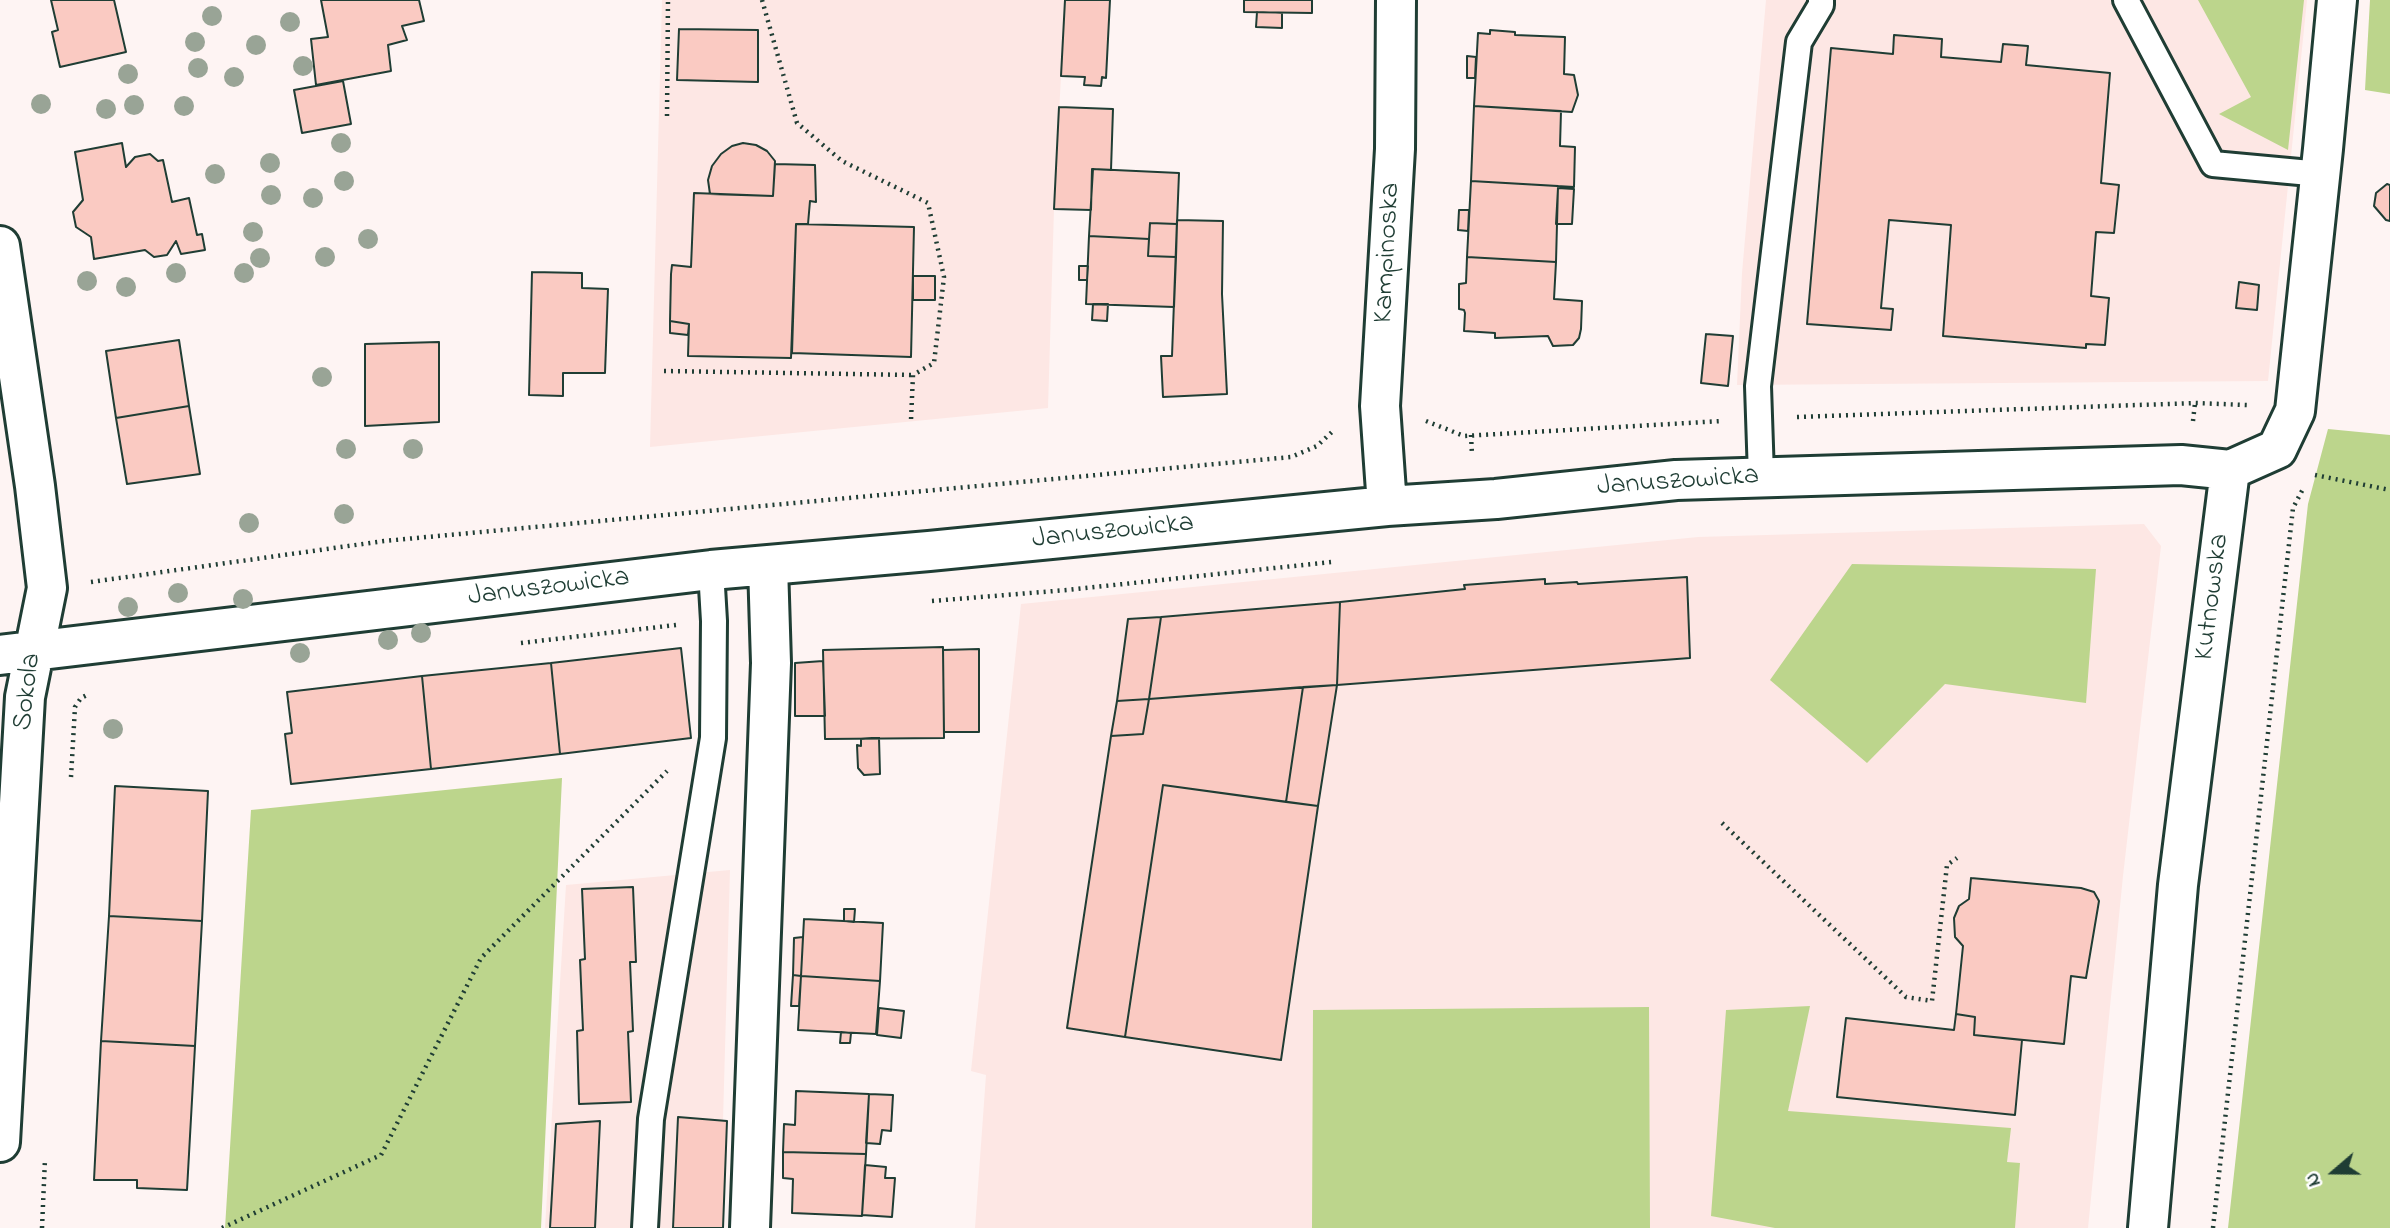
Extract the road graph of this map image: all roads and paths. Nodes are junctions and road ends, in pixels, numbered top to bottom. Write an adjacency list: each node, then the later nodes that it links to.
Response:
1 (668, 0): 7 (path)
2 (762, 0): 11 (path)
3 (1396, 0): 14 (street, Kampinoska)
4 (1821, 0): 16 (lane)
5 (2126, 0): 8 (lane)
6 (2337, 0): 8 (street)
7 (667, 116)
8 (2321, 174): 13 (street)
9 (0, 246): 27 (street, Sokola)
10 (664, 371): 11 (path)
11 (914, 375): 15 (path)
12 (2195, 403): 13 (path); 16 (path); 18 (path)
13 (2295, 411): 17 (street)
14 (1380, 417): 16 (path); 23 (street, Kampinoska); 27 (path)
15 (911, 419)
16 (1759, 419): 21 (lane)
17 (2277, 449): 19 (street); 20 (path)
18 (2188, 466): 19 (street, Januszowicka); 21 (street, Januszowicka)
19 (2230, 470): 43 (street, Kutnowska)
20 (2311, 474): 22 (path); 44 (path)
21 (1761, 476): 23 (street, Januszowicka)
22 (2390, 489)
23 (1387, 506): 25 (street, Januszowicka)
24 (1338, 561): 28 (path)
25 (768, 565): 26 (street, Januszowicka); 42 (street)
26 (711, 570): 29 (lane); 31 (street, Januszowicka)
27 (47, 588): 31 (street, Sokola)
28 (918, 602)
29 (714, 621): 30 (path); 33 (lane)
30 (507, 645)
31 (17, 653): 37 (street, Sokola)
32 (91, 693): 34 (path)
33 (713, 738): 40 (path); 41 (lane)
34 (70, 789)
35 (1721, 823): 36 (path)
36 (1957, 858)
37 (0, 1142)
38 (45, 1158): 39 (path)
39 (42, 1228)
40 (222, 1228)
41 (645, 1228)
42 (750, 1228)
43 (2148, 1228)
44 (2213, 1228)

